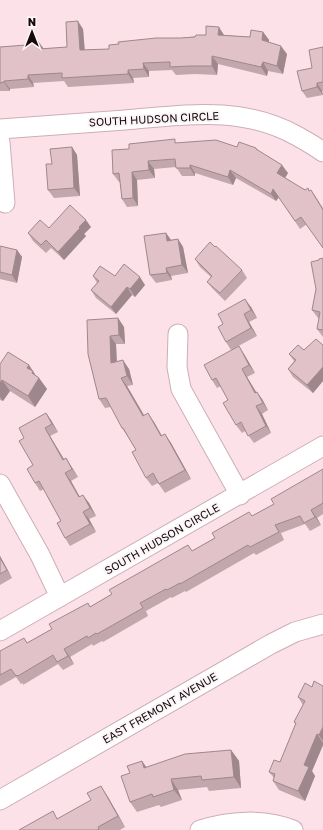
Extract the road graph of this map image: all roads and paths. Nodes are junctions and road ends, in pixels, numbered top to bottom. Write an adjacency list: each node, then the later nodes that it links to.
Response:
1 (0, 129): 3 (street, SOUTH HUDSON CIRCLE)
2 (0, 142): 4 (street)
3 (323, 152)
4 (5, 203)
5 (178, 334): 8 (street)
6 (323, 446): 8 (street, SOUTH HUDSON CIRCLE)
7 (0, 484): 9 (street)
8 (240, 495): 9 (street, SOUTH HUDSON CIRCLE)
9 (60, 596): 11 (street, SOUTH HUDSON CIRCLE)
10 (323, 624): 12 (street, EAST FREMONT AVENUE)
11 (0, 631)
12 (0, 800)
13 (200, 830): 14 (street)
14 (293, 830)

